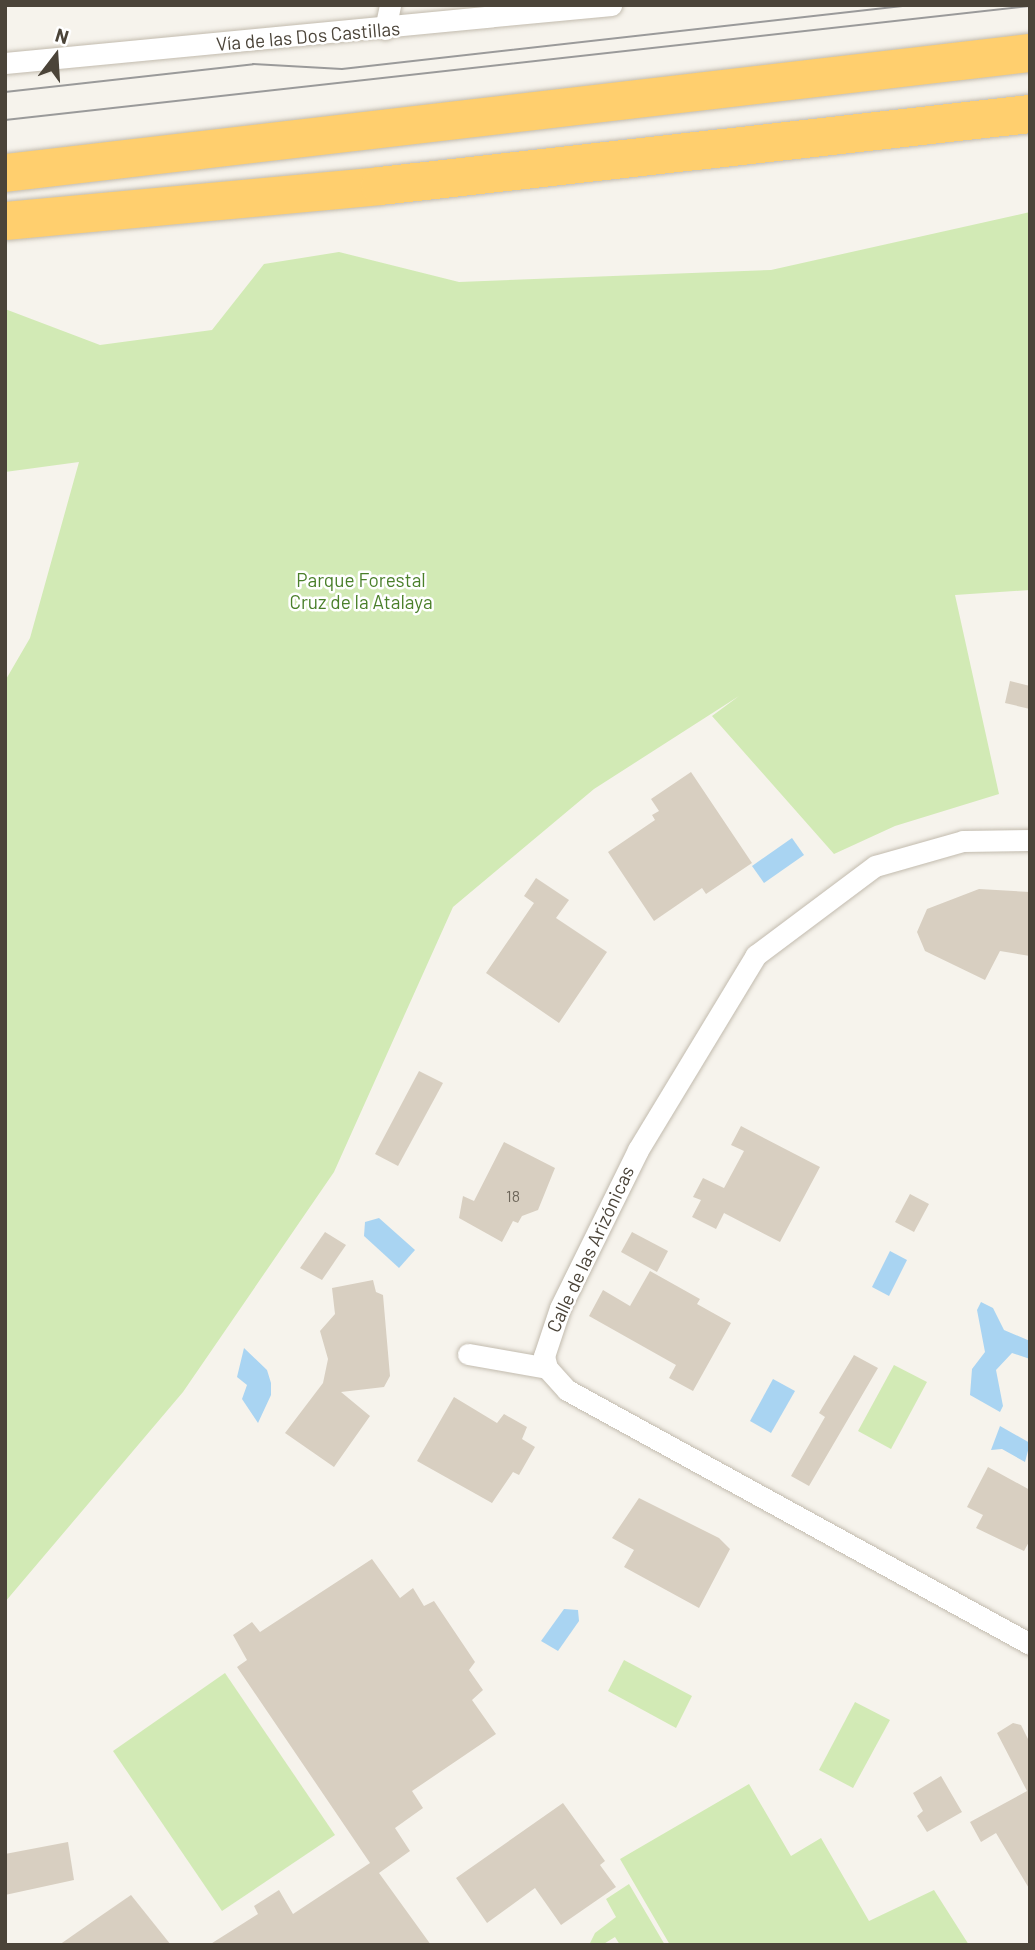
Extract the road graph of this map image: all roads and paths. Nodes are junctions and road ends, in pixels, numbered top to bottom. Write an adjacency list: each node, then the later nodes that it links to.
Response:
1 (390, 5): 3 (street)
2 (611, 5): 3 (street, Vía de las Dos Castillas)
3 (385, 29): 5 (street, Vía de las Dos Castillas)
4 (1030, 53): 7 (highway)
5 (5, 63)
6 (1030, 114): 10 (highway)
7 (420, 122): 8 (highway); 9 (highway)
8 (5, 152)
9 (5, 173)
10 (380, 186): 11 (highway); 12 (highway)
11 (5, 221)
12 (5, 247)
13 (1030, 840): 15 (street, Calle de las Arizónicas)
14 (468, 1354): 15 (street)
15 (547, 1368): 16 (street)
16 (1030, 1644)

